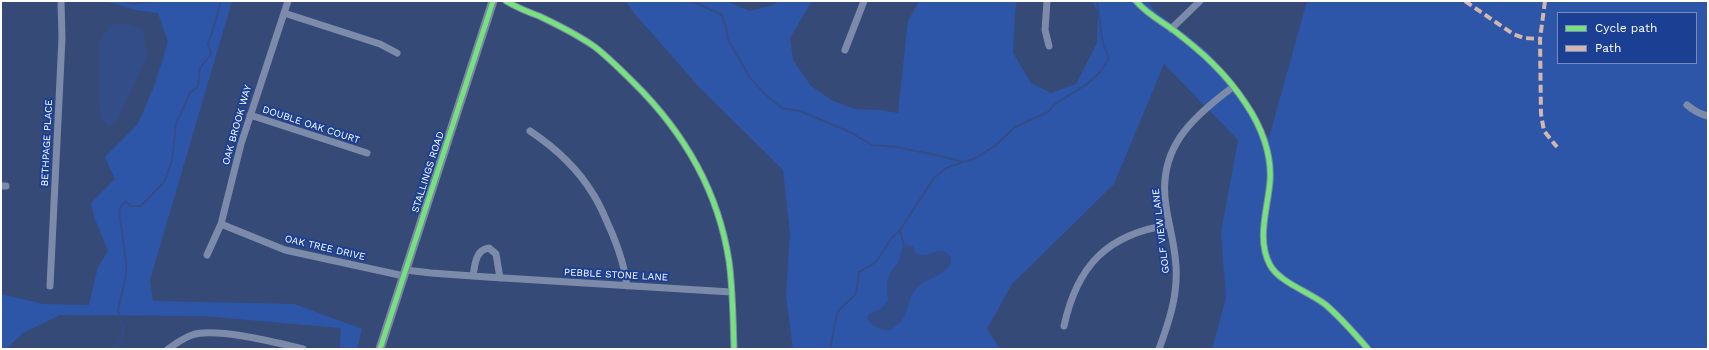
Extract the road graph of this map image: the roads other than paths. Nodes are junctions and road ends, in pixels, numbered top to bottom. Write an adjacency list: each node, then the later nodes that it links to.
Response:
1 (61, 1): 26 (street, BETHPAGE PLACE)
2 (288, 1): 9 (street, OAK BROOK WAY)
3 (493, 1): 23 (street, STALLINGS ROAD)
4 (506, 1): 28 (street)
5 (864, 1): 12 (street)
6 (1047, 1): 11 (street)
7 (1136, 1): 10 (street)
8 (1200, 1): 10 (street)
9 (284, 13): 13 (street); 16 (street, OAK BROOK WAY)
10 (1172, 29): 14 (street)
11 (1049, 46)
12 (845, 50)
13 (397, 53)
14 (1233, 87): 21 (street, GOLF VIEW LANE); 35 (street)
15 (1688, 105): 17 (street)
16 (250, 115): 19 (street, DOUBLE OAK COURT); 20 (street, OAK BROOK WAY)
17 (1708, 116)
18 (530, 131): 27 (street)
19 (367, 153)
20 (221, 224): 22 (street, OAK BROOK WAY); 23 (street, OAK TREE DRIVE)
21 (1169, 225): 29 (street); 34 (street, GOLF VIEW LANE)
22 (207, 255)
23 (405, 273): 24 (street, PEBBLE STONE LANE); 32 (street, STALLINGS ROAD)
24 (473, 276): 25 (street, PEBBLE STONE LANE); 25 (street)
25 (500, 278): 27 (street, PEBBLE STONE LANE)
26 (50, 286)
27 (627, 286): 28 (street, PEBBLE STONE LANE)
28 (731, 292): 33 (street)
29 (1064, 326)
30 (168, 349): 31 (street)
31 (303, 349)
32 (380, 349)
33 (734, 349)
34 (1159, 349)
35 (1368, 349)

